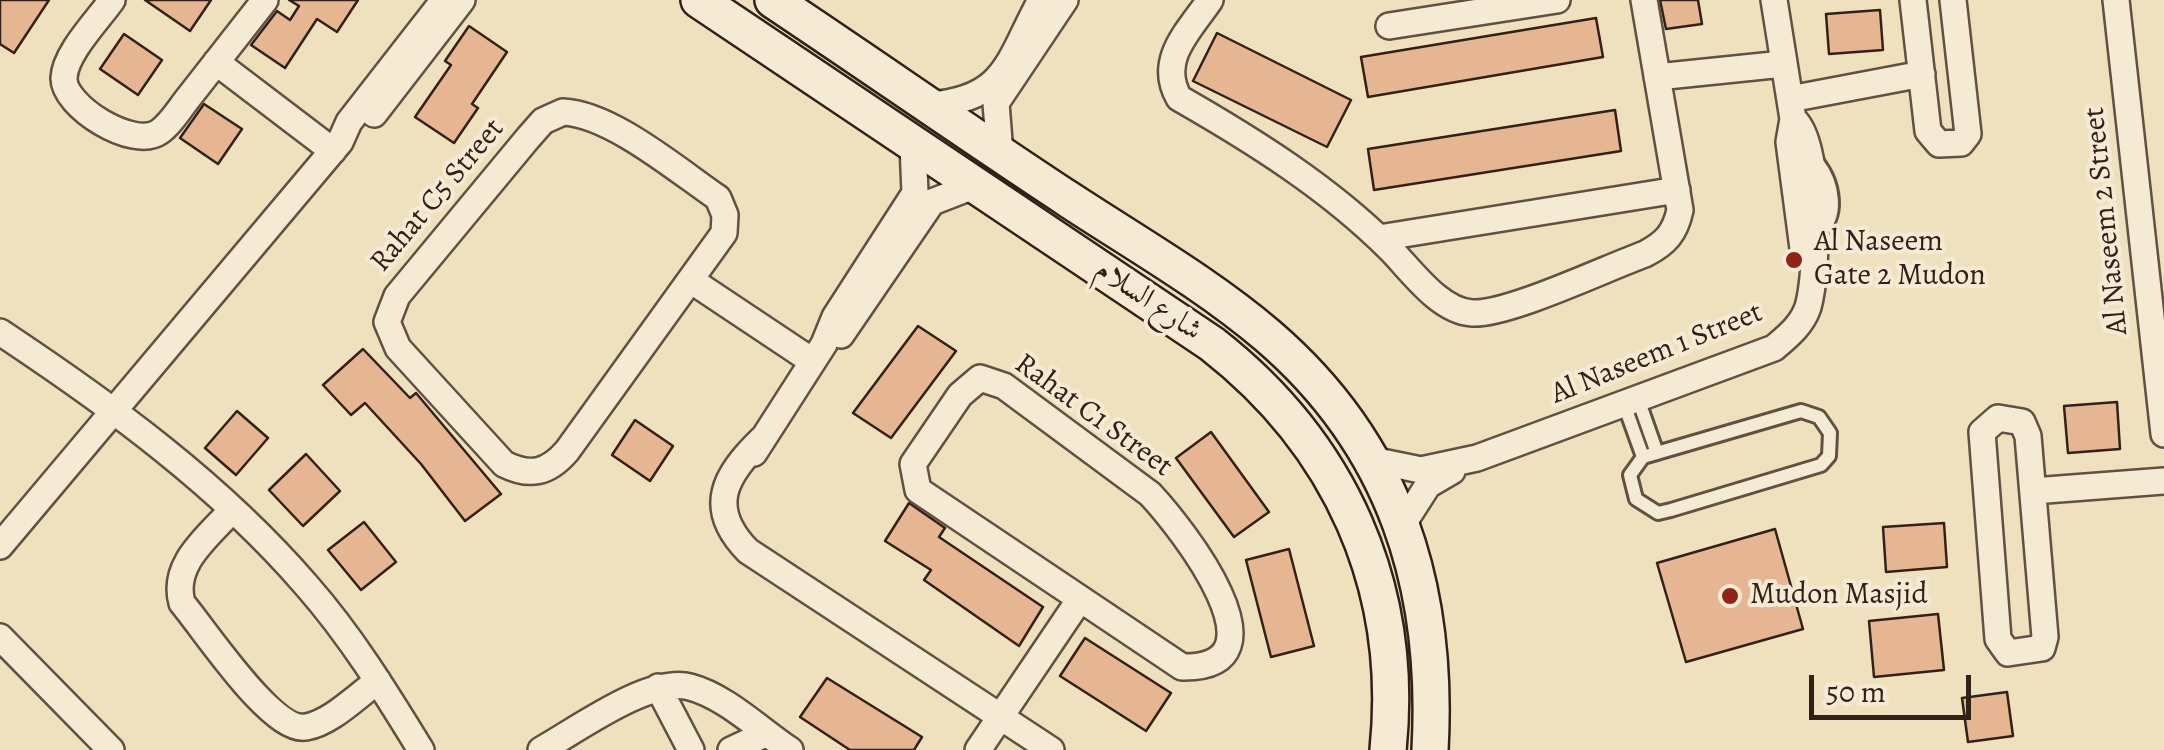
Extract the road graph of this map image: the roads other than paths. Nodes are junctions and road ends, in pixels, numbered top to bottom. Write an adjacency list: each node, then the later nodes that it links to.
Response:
1 (112, 0): 17 (street)
2 (265, 0): 17 (street)
3 (444, 0): 19 (street)
4 (462, 0): 19 (street)
5 (698, 0): 24 (street, شارع السلام)
6 (773, 0): 22 (street, شارع السلام)
7 (1064, 0): 15 (street)
8 (1210, 0): 32 (street)
9 (1557, 0): 16 (street)
10 (1644, 0): 21 (street)
11 (1774, 0): 18 (street, Al Naseem 1 Street)
12 (1914, 0): 20 (street)
13 (1953, 0): 20 (street)
14 (2116, 0): 40 (street, Al Naseem 2 Street)
15 (1039, 17): 22 (street); 26 (street)
16 (1389, 26)
17 (216, 62): 25 (street)
18 (1784, 64): 21 (street); 23 (street, Al Naseem 1 Street)
19 (402, 67): 25 (street)
20 (1922, 74): 23 (street)
21 (1657, 77): 30 (street)
22 (930, 105): 26 (street, شارع السلام)
23 (1791, 109): 27 (street, Al Naseem 1 Street); 28 (street, Al Naseem 1 Street)
24 (914, 144): 29 (street, شارع السلام); 33 (street)
25 (336, 147): 39 (street)
26 (1000, 154): 43 (street, شارع السلام)
27 (1808, 154): 28 (street, Al Naseem 1 Street); 31 (lane)
28 (1802, 183): 31 (street, Al Naseem 1 Street); 34 (street, Al Naseem 1 Street)
29 (976, 185): 33 (street); 63 (street, شارع السلام)
30 (1677, 190): 32 (street); 32 (street)
31 (1816, 234): 34 (street, Al Naseem 1 Street)
32 (1379, 238)
33 (894, 242): 37 (street)
34 (1812, 267): 38 (street, Al Naseem 1 Street)
35 (692, 281): 35 (street, Rahat C5 Street); 37 (street)
36 (0, 332): 39 (street)
37 (818, 353): 53 (street)
38 (1631, 401): 41 (lane); 42 (street, Al Naseem 1 Street)
39 (115, 408): 46 (street); 48 (street)
40 (2164, 434)
41 (1650, 455): 41 (lane)
42 (1477, 458): 43 (street, Al Naseem 1 Street); 47 (street, Al Naseem 1 Street)
43 (1372, 460): 47 (street, شارع السلام)
44 (2164, 481): 45 (street)
45 (2033, 491): 45 (street)
46 (232, 510): 51 (street); 51 (street)
47 (1403, 524): 64 (street, شارع السلام)
48 (0, 546)
49 (1080, 599): 49 (street, Rahat C1 Street); 53 (street)
50 (0, 637): 55 (street)
51 (378, 680): 56 (street)
52 (658, 688): 54 (street); 57 (street); 58 (street)
53 (1002, 715): 61 (street); 62 (street)
54 (765, 734): 59 (street); 60 (street)
55 (111, 750)
56 (420, 750)
57 (541, 750)
58 (690, 750)
59 (731, 750)
60 (790, 750)
61 (978, 750)
62 (1051, 750)
63 (1388, 750)
64 (1430, 750)

